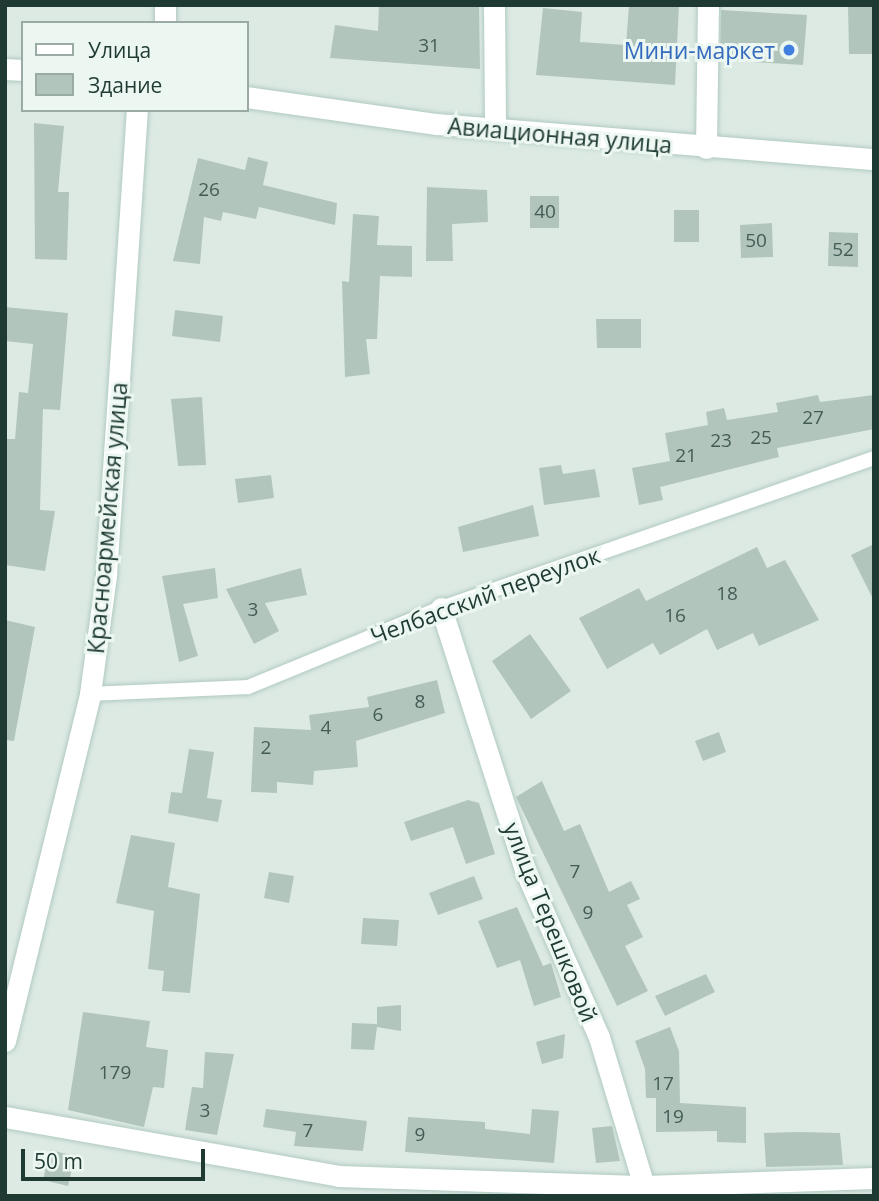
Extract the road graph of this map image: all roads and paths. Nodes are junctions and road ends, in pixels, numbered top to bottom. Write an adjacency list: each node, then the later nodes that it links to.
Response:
1 (494, 5): 5 (street)
2 (708, 5): 6 (street)
3 (248, 97): 5 (street, Авиационная улица)
4 (137, 112): 10 (street, Красноармейская улица)
5 (495, 129): 6 (street, Авиационная улица)
6 (706, 148): 7 (street, Авиационная улица)
7 (874, 159)
8 (874, 458): 9 (lane, Челбасский переулок)
9 (440, 608): 10 (lane, Челбасский переулок); 14 (street, улица Терешковой)
10 (90, 694): 11 (street, Красноармейская улица)
11 (5, 1041)
12 (5, 1117): 14 (street)
13 (874, 1178): 14 (street)
14 (646, 1191)

